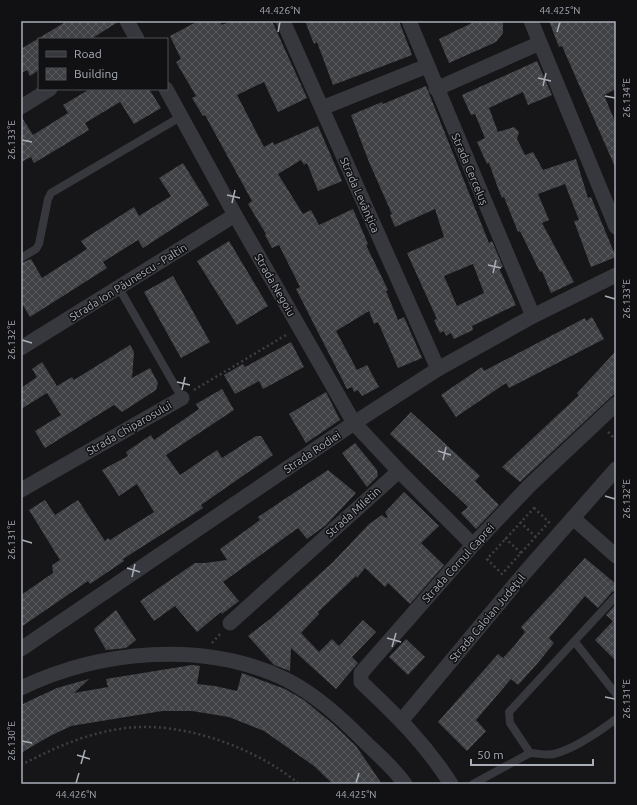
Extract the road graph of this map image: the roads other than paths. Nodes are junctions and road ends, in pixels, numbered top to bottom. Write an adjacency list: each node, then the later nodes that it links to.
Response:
1 (128, 21): 5 (street)
2 (283, 21): 12 (street, Strada Levănțica)
3 (409, 21): 7 (street, Strada Cerceluș)
4 (531, 21): 6 (street)
5 (134, 38)
6 (540, 43): 8 (street); 15 (street)
7 (427, 66): 8 (street, Strada Cerceluș); 12 (street)
8 (436, 89): 19 (street, Strada Cerceluș)
9 (48, 90): 11 (street)
10 (167, 90): 13 (street, Strada Negoiu)
11 (21, 107)
12 (322, 108): 21 (street, Strada Levănțica)
13 (182, 116): 14 (street, Strada Negoiu); 16 (lane)
14 (235, 215): 18 (street, Strada Ion Păunescu - Paltin); 24 (street, Strada Negoiu)
15 (616, 227)
16 (21, 258)
17 (616, 275): 19 (street, Strada Rodiei)
18 (118, 288): 20 (street, Strada Ion Păunescu - Paltin); 22 (lane)
19 (533, 316): 21 (street, Strada Rodiei)
20 (21, 348)
21 (438, 369): 24 (street, Strada Rodiei)
22 (182, 398): 27 (street, Strada Chiparosului)
23 (616, 404): 29 (street, Strada Cornul Caprei)
24 (354, 423): 26 (street, Strada Negoiu); 34 (street, Strada Rodiei)
25 (616, 469): 28 (street, Strada Caloian Județul)
26 (399, 471): 29 (street); 32 (street, Strada Miletin)
27 (21, 490)
28 (573, 518): 30 (street); 38 (street, Strada Caloian Județul)
29 (473, 545): 38 (street, Strada Cornul Caprei)
30 (616, 556)
31 (616, 596): 33 (lane)
32 (230, 623)
33 (575, 642): 36 (lane); 39 (lane)
34 (21, 649)
35 (21, 688): 40 (street)
36 (616, 694)
37 (616, 719): 39 (lane)
38 (402, 720): 41 (street)
39 (530, 753): 42 (lane)
40 (404, 784)
41 (451, 784)
42 (473, 784)

